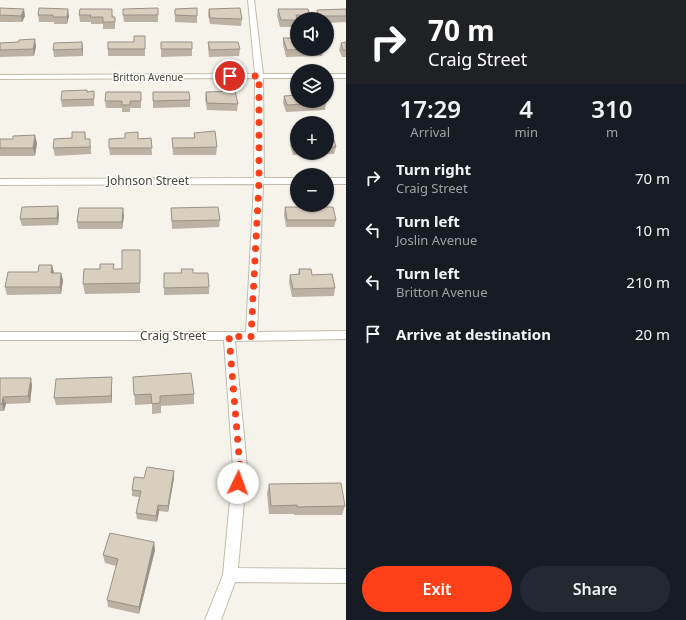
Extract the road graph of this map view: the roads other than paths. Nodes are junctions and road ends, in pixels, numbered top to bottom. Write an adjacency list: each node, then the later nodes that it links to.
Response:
1 (251, 0): 2 (street)
2 (259, 76): 3 (street, Britton Avenue); 6 (street, Britton Avenue); 7 (street)
3 (290, 76)
4 (334, 76): 5 (street)
5 (346, 76)
6 (0, 77)
7 (259, 181): 8 (street, Johnson Street); 11 (street, Johnson Street); 15 (street)
8 (290, 181)
9 (334, 181): 10 (street)
10 (346, 181)
11 (0, 182)
12 (0, 336): 13 (street, Craig Street)
13 (229, 336): 15 (street, Craig Street); 16 (street)
14 (346, 336): 15 (street, Craig Street)
15 (251, 337)
16 (230, 575): 17 (street); 18 (street)
17 (346, 576)
18 (213, 620)

